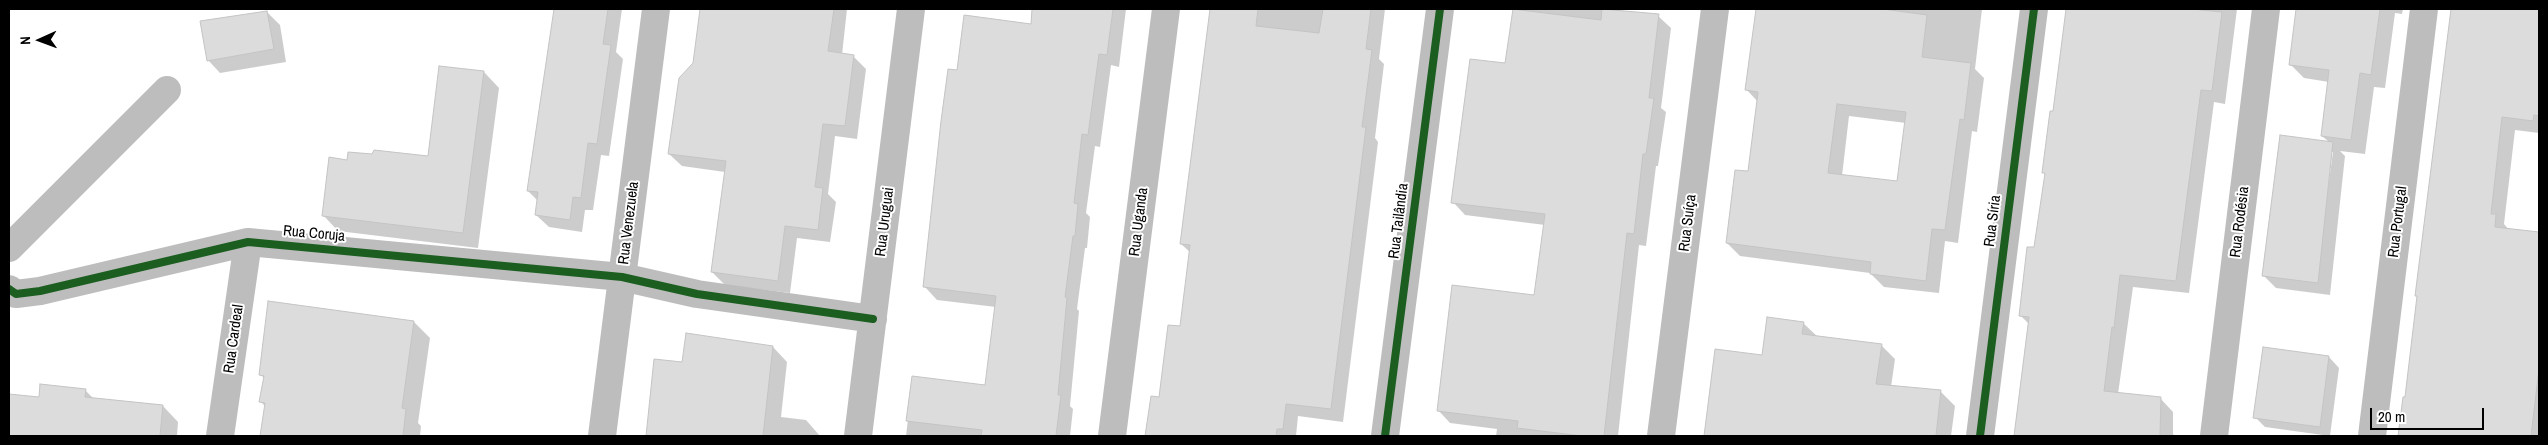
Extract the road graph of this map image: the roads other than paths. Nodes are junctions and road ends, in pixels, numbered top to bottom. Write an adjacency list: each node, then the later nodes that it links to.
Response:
1 (656, 9): 12 (street, Rua Venezuela)
2 (911, 9): 14 (street, Rua Uruguai)
3 (1166, 9): 18 (street, Rua Uganda)
4 (1440, 9): 19 (street, Rua Tailândia)
5 (1715, 9): 20 (street, Rua Suíça)
6 (2034, 9): 21 (street, Rua Síria)
7 (2266, 9): 22 (street, Rua Rodésia)
8 (2424, 9): 23 (street, Rua Portugal)
9 (167, 90): 11 (street)
10 (248, 242): 12 (street, Rua Coruja); 13 (street, Rua Coruja); 15 (street, Rua Cardeal)
11 (9, 248)
12 (622, 277): 14 (street, Rua Coruja); 16 (street, Rua Venezuela)
13 (9, 288)
14 (873, 318): 17 (street, Rua Uruguai)
15 (220, 436)
16 (602, 436)
17 (858, 436)
18 (1112, 436)
19 (1385, 436)
20 (1661, 436)
21 (1980, 436)
22 (2214, 436)
23 (2372, 436)

